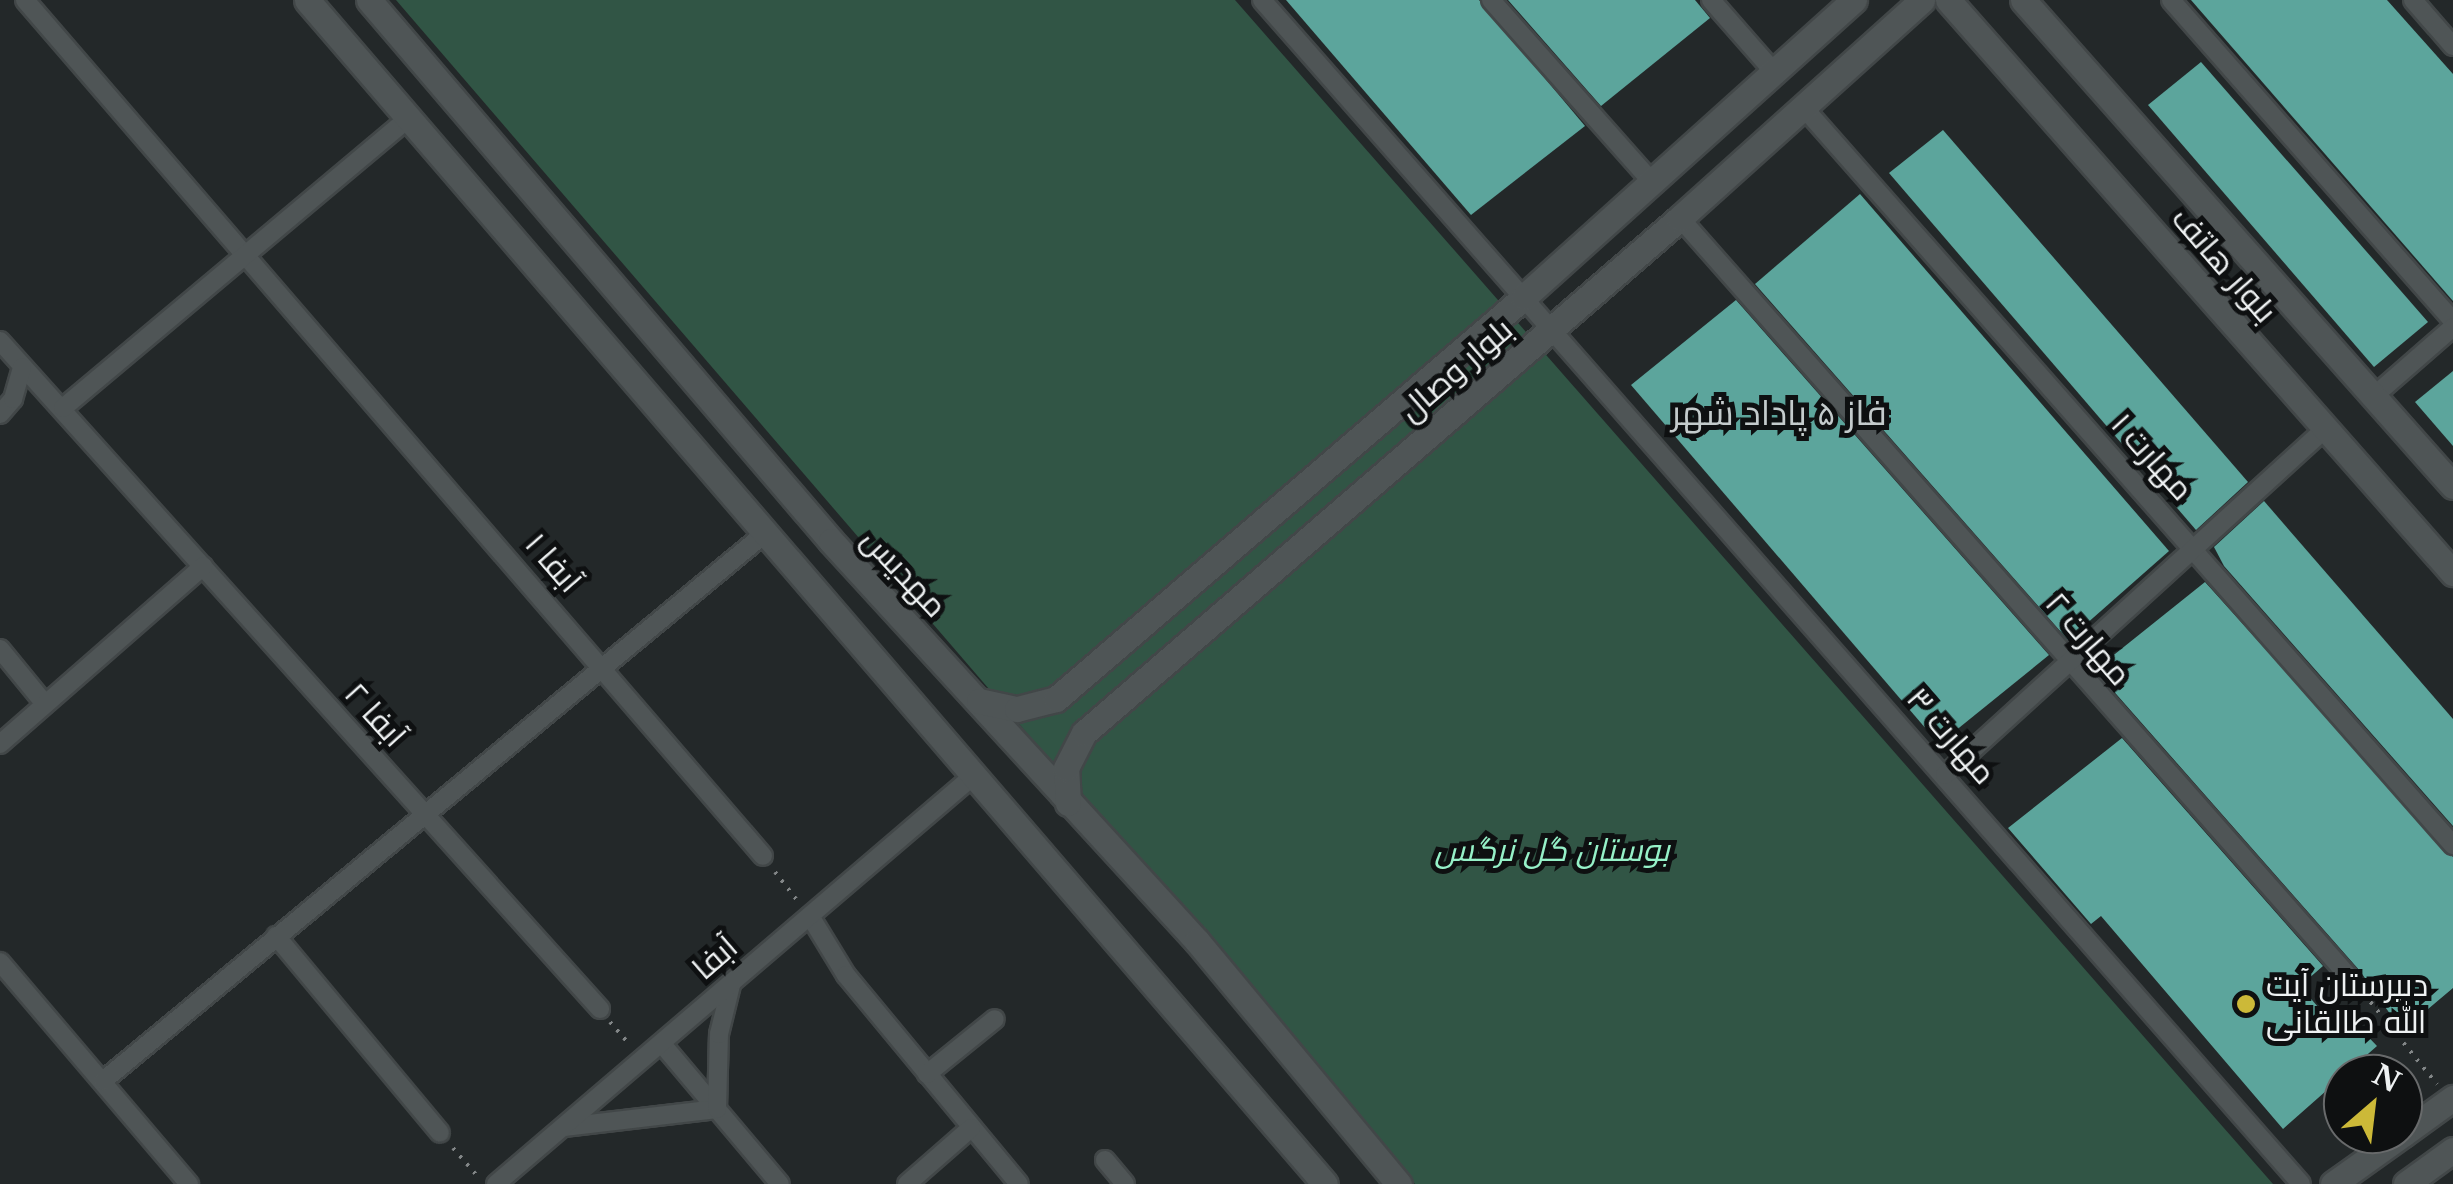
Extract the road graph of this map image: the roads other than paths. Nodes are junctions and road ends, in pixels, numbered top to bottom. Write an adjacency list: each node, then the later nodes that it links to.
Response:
1 (25, 0): 19 (street, آبفا ۱)
2 (307, 0): 16 (street)
3 (369, 0): 24 (street, مهدیس)
4 (1262, 0): 20 (street, مهارت ۳)
5 (1491, 0): 17 (street)
6 (1710, 0): 14 (street)
7 (1854, 0): 14 (street, بلوار وصال)
8 (1922, 0): 15 (street, بلوار وصال)
9 (1948, 0): 30 (street, بلوار هاتف)
10 (2023, 0): 27 (street)
11 (2171, 0): 21 (street)
12 (2413, 0): 13 (street)
13 (2453, 46)
14 (1774, 72): 17 (street, بلوار وصال)
15 (1804, 110): 18 (street, بلوار وصال); 33 (street, مهارت ۱)
16 (408, 119): 19 (street); 26 (street)
17 (1652, 182): 20 (street, بلوار وصال)
18 (1680, 218): 22 (street, بلوار وصال); 37 (street, مهارت ۲)
19 (245, 254): 28 (street); 38 (street, آبفا ۱)
20 (1524, 297): 22 (street, مهارت ۳); 39 (street, بلوار وصال)
21 (2453, 324): 27 (street)
22 (1553, 330): 42 (street, مهارت ۳); 44 (street, بلوار وصال)
23 (0, 342): 25 (street, آبفا ۲)
24 (670, 353): 26 (street); 39 (street, مهدیس)
25 (22, 367): 28 (street, آبفا ۲); 29 (street)
26 (633, 383): 32 (street)
27 (2374, 396): 31 (street)
28 (63, 408): 34 (street, آبفا ۲)
29 (0, 414)
30 (2325, 429): 33 (street); 35 (street, بلوار هاتف)
31 (2453, 486)
32 (763, 535): 38 (street); 43 (street)
33 (2191, 546): 37 (street); 46 (street, مهارت ۱)
34 (202, 566): 40 (street); 45 (street, آبفا ۲)
35 (2453, 573)
36 (0, 649): 40 (street)
37 (2066, 661): 42 (street); 51 (street, مهارت ۲)
38 (604, 668): 45 (street); 47 (street, آبفا ۱)
39 (979, 701): 44 (street, مهدیس)
40 (45, 704): 41 (street)
41 (0, 744)
42 (1945, 775): 76 (street, مهارت ۳)
43 (972, 777): 48 (street, آبفا); 74 (street)
44 (1068, 803): 75 (street, مهدیس)
45 (425, 816): 49 (street); 53 (street, آبفا ۲)
46 (2453, 845)
47 (763, 856)
48 (810, 916): 52 (street, آبفا); 56 (street)
49 (276, 936): 57 (street); 63 (street)
50 (0, 962): 57 (street)
51 (2351, 979)
52 (731, 984): 55 (street, آبفا); 59 (street)
53 (600, 1009)
54 (995, 1019): 56 (street)
55 (662, 1044): 59 (street); 61 (street, آبفا)
56 (927, 1074): 62 (street)
57 (103, 1081): 68 (street)
58 (2446, 1103): 60 (street); 64 (street)
59 (716, 1108): 61 (street); 70 (street)
60 (2423, 1120)
61 (564, 1127): 69 (street, آبفا)
62 (971, 1128): 71 (street); 72 (street)
63 (440, 1133)
64 (2453, 1136)
65 (2453, 1150): 78 (street)
66 (2375, 1154): 77 (street)
67 (1105, 1160): 73 (street)
68 (189, 1184)
69 (496, 1184)
70 (780, 1184)
71 (907, 1184)
72 (1018, 1184)
73 (1125, 1184)
74 (1325, 1184)
75 (1399, 1184)
76 (2301, 1184)
77 (2334, 1184)
78 (2406, 1184)

